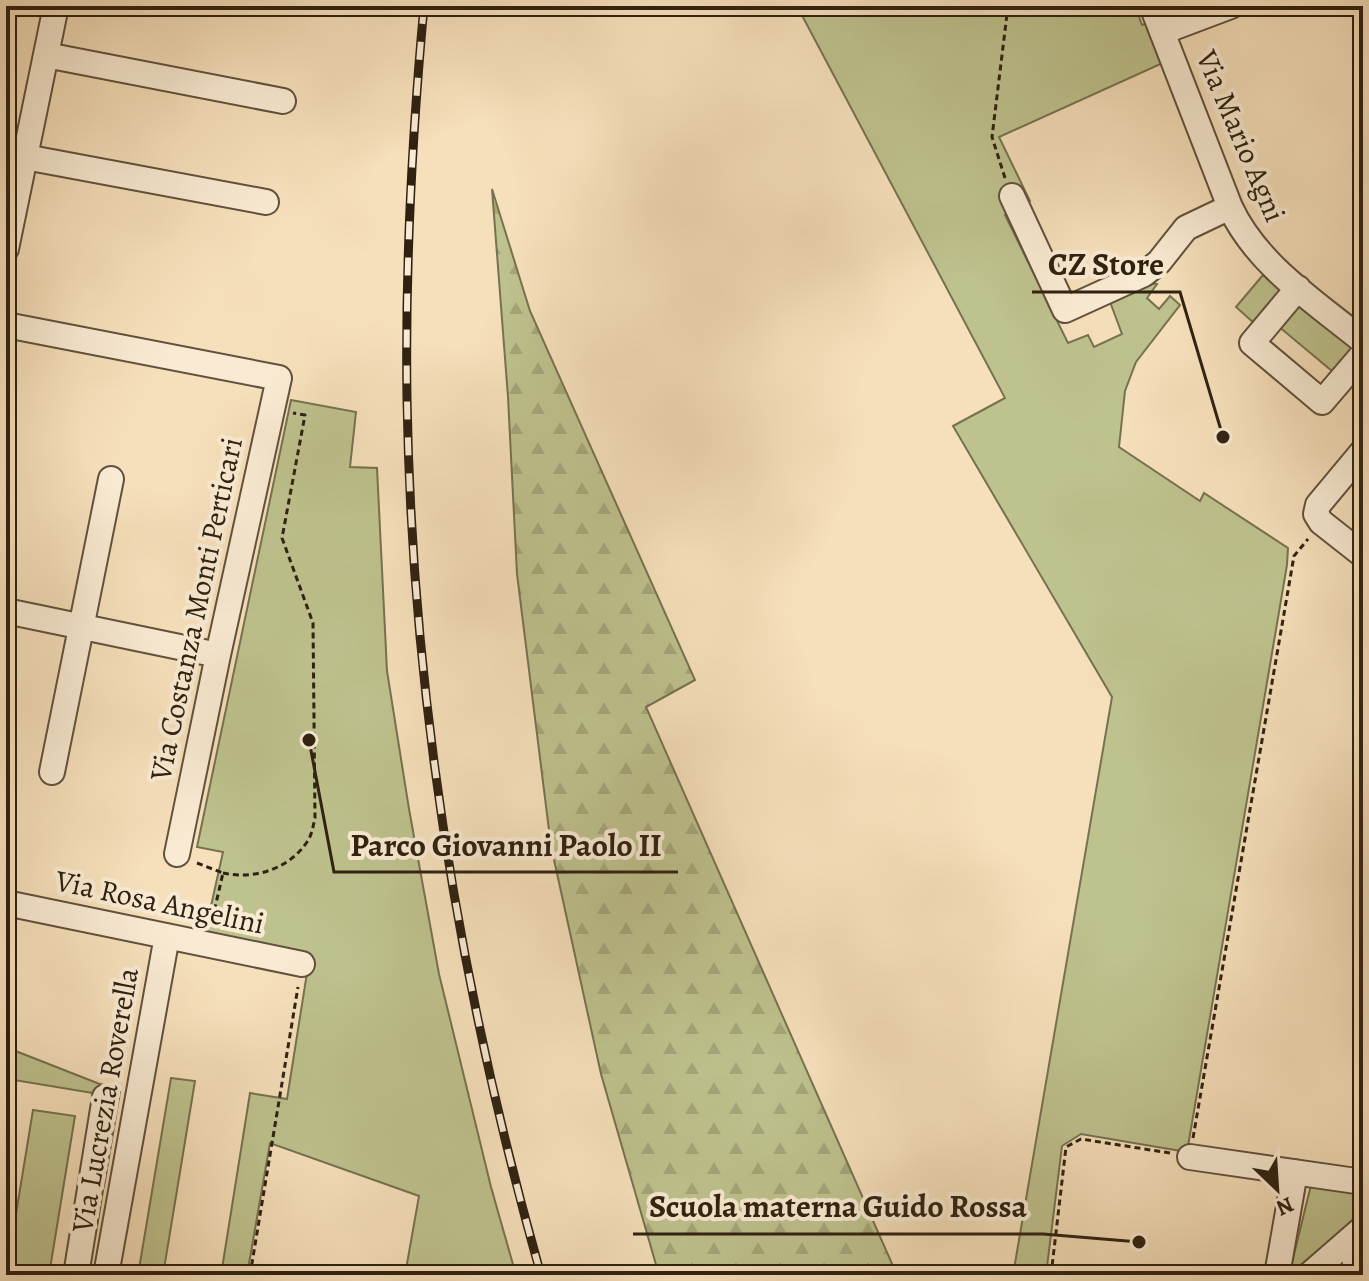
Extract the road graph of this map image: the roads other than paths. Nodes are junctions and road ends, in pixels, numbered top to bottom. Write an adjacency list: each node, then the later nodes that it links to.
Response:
1 (56, 6): 5 (street)
2 (1152, 6): 4 (street, Via Mario Agni)
3 (1231, 6): 4 (street)
4 (1162, 32): 10 (street, Via Mario Agni)
5 (46, 55): 6 (street); 7 (street)
6 (283, 101)
7 (25, 157): 9 (street); 11 (street)
8 (1012, 196): 10 (street)
9 (266, 202)
10 (1230, 207): 12 (street, Via Mario Agni)
11 (6, 249)
12 (1298, 288): 14 (street, Via Mario Agni); 15 (street)
13 (6, 325): 21 (street, Via Costanza Monti Perticari)
14 (1363, 341)
15 (1363, 354)
16 (1363, 451): 18 (street)
17 (111, 479): 20 (street)
18 (1359, 544)
19 (6, 611): 20 (street)
20 (81, 626): 21 (street); 22 (street)
21 (218, 655): 23 (street, Via Costanza Monti Perticari)
22 (52, 772)
23 (177, 854)
24 (6, 903): 25 (street, Via Rosa Angelini)
25 (167, 936): 26 (street, Via Rosa Angelini); 32 (street, Via Lucrezia Roverella)
26 (302, 964)
27 (105, 1097): 31 (street)
28 (1190, 1157): 29 (street)
29 (1295, 1172): 30 (street); 36 (street)
30 (1363, 1182)
31 (89, 1196): 32 (street); 34 (street)
32 (119, 1201): 35 (street, Via Lucrezia Roverella)
33 (1362, 1230): 37 (street); 38 (street)
34 (76, 1275)
35 (106, 1275)
36 (1277, 1275)
37 (1309, 1275)
38 (1353, 1275)

